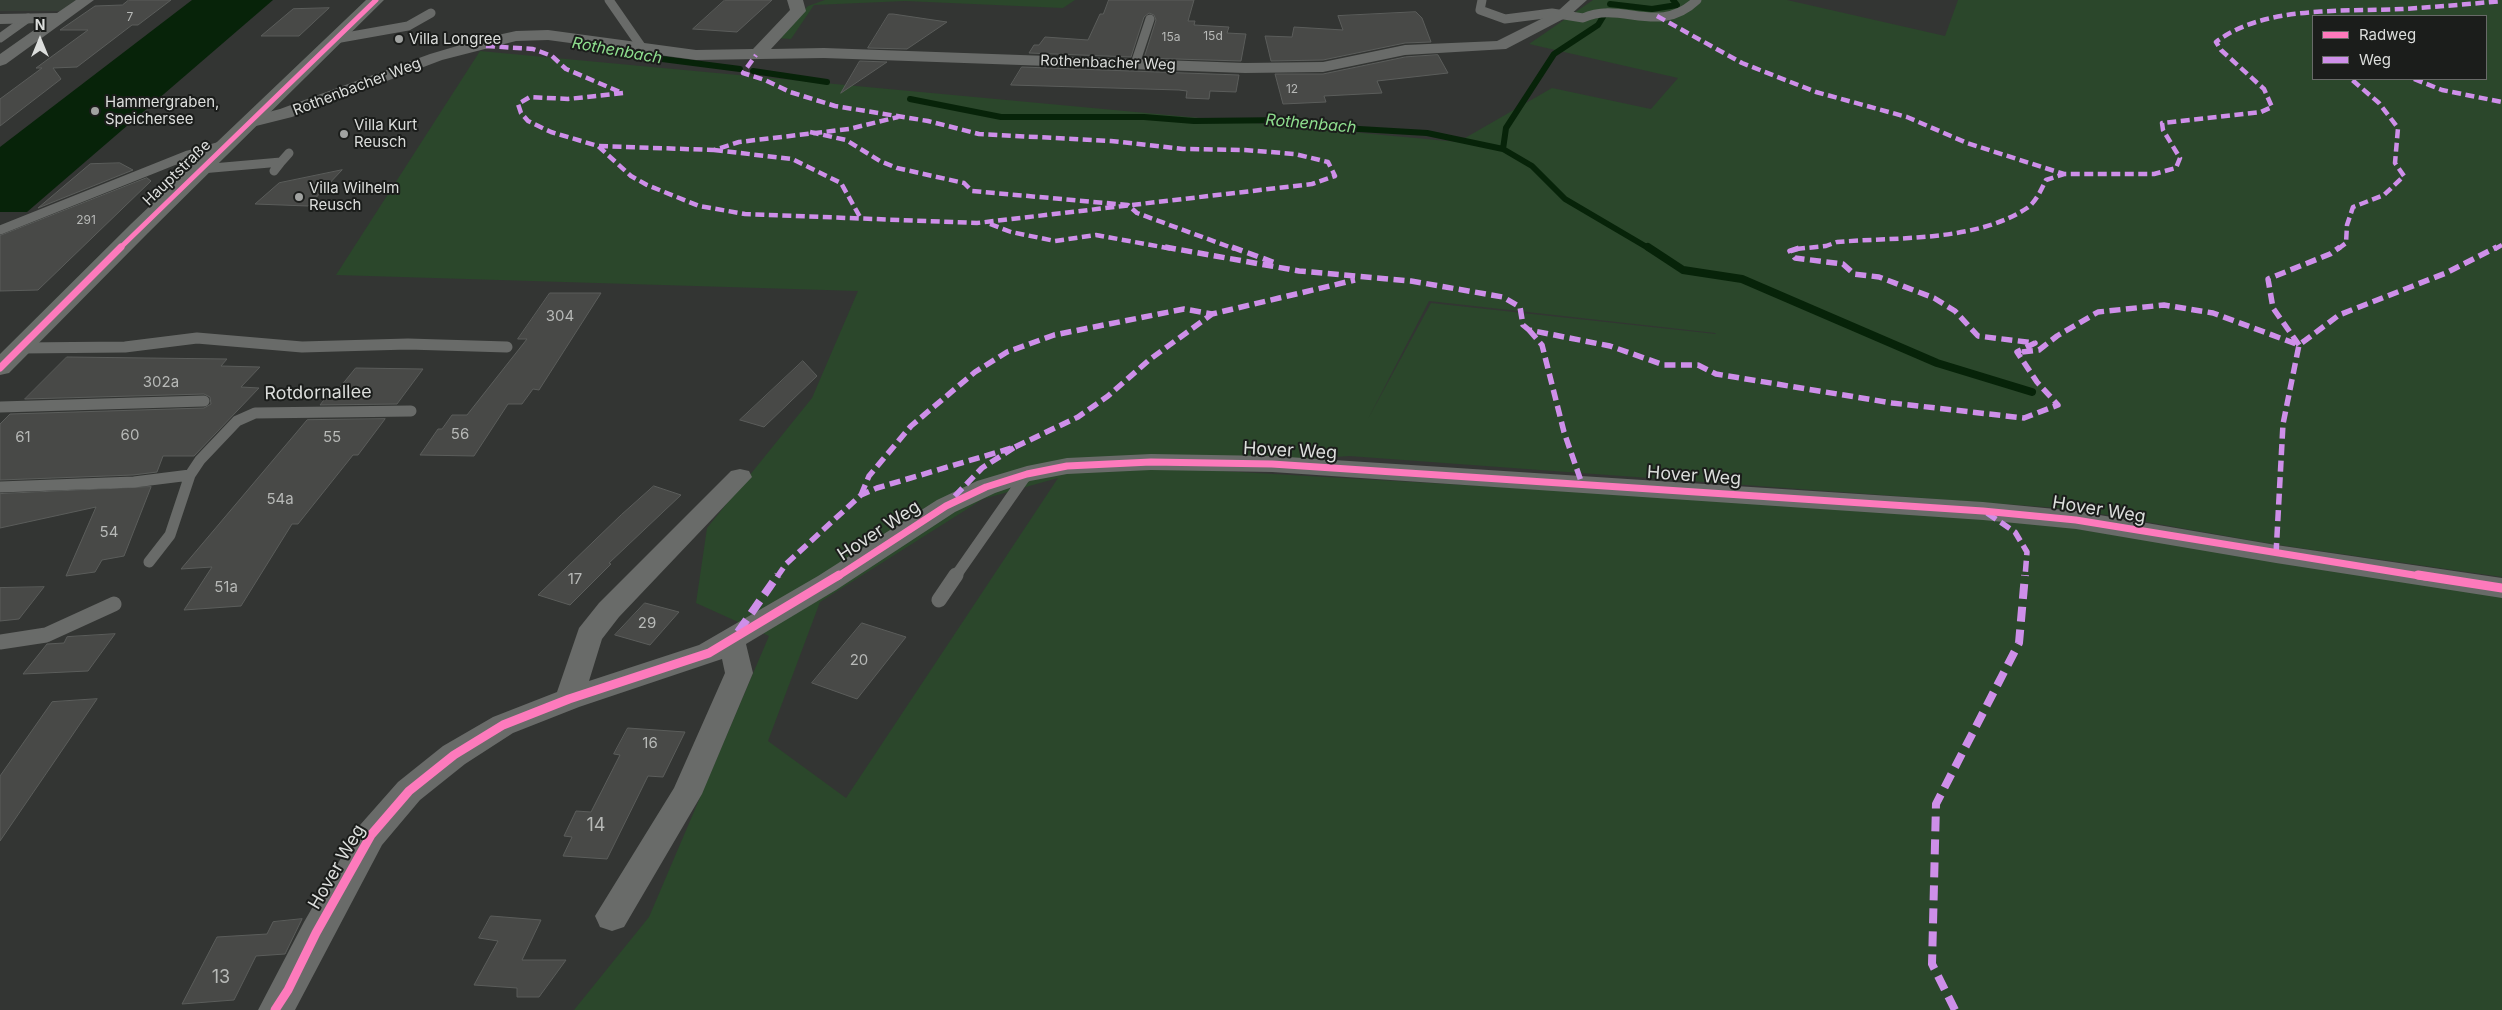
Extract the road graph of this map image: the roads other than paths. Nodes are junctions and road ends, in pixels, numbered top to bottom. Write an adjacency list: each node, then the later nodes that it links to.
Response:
1 (86, 0): 11 (street)
2 (376, 0): 15 (main road, Hauptstraße)
3 (609, 0): 16 (lane)
4 (795, 0): 17 (street)
5 (1482, 0): 9 (lane)
6 (1579, 0): 9 (street, Rothenbacher Weg)
7 (1696, 0): 9 (lane)
8 (431, 13): 15 (lane)
9 (1564, 13): 19 (street, Rothenbacher Weg)
10 (28, 18): 11 (street); 12 (street); 14 (lane)
11 (60, 18): 18 (street)
12 (0, 19)
13 (1150, 19): 19 (lane)
14 (0, 38)
15 (336, 39): 20 (main road, Hauptstraße)
16 (643, 49): 17 (street, Rothenbacher Weg); 20 (street, Rothenbacher Weg)
17 (756, 54): 19 (street, Rothenbacher Weg)
18 (0, 61)
19 (1135, 64)
20 (248, 123): 21 (main road, Hauptstraße)
21 (226, 144): 24 (main road, Hauptstraße); 26 (lane)
22 (289, 153): 23 (lane)
23 (281, 162): 24 (lane); 25 (lane)
24 (201, 169): 28 (main road, Hauptstraße)
25 (274, 171)
26 (0, 230)
27 (507, 347): 28 (lane)
28 (21, 348): 29 (main road, Hauptstraße)
29 (0, 368)
30 (204, 401): 31 (lane)
31 (0, 407)
32 (412, 411): 33 (lane, Rotdornallee)
33 (190, 474): 36 (lane); 37 (lane, Rotdornallee)
34 (1027, 474): 38 (street, Hover Weg); 39 (lane); 41 (street, Hover Weg)
35 (740, 477): 43 (street)
36 (0, 487)
37 (149, 562)
38 (2502, 588)
39 (939, 600)
40 (114, 604): 42 (lane)
41 (732, 640): 43 (street, Hover Weg); 44 (street)
42 (0, 642)
43 (570, 699): 45 (street, Hover Weg)
44 (612, 916)
45 (275, 1010)

